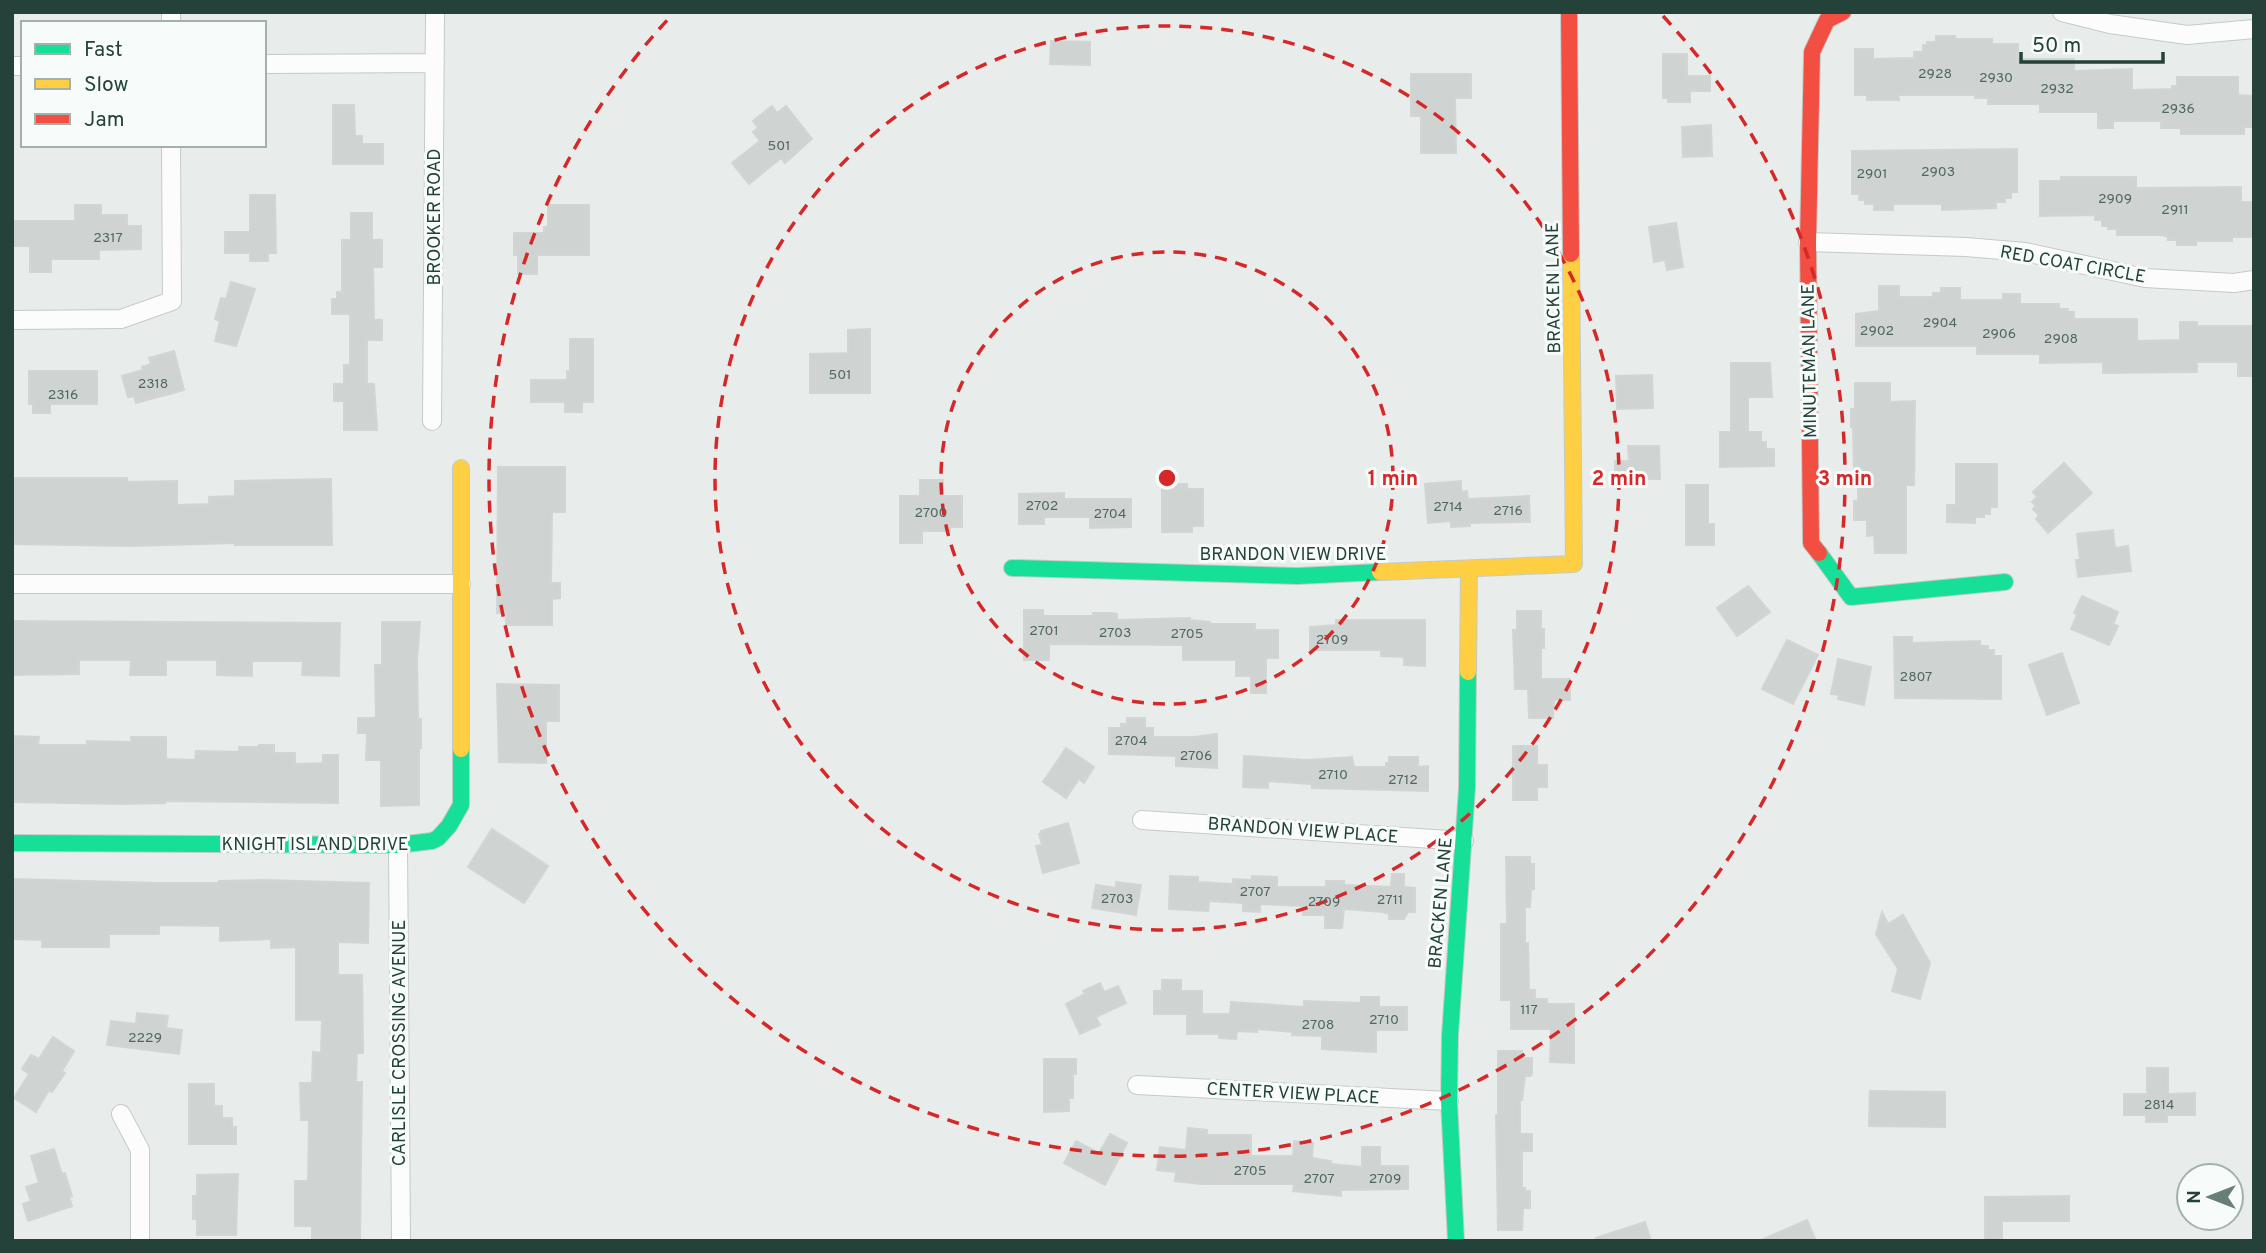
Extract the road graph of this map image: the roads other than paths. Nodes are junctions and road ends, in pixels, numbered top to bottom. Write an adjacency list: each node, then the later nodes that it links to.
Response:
1 (435, 12): 6 (street, BROOKER ROAD)
2 (1569, 12): 14 (street, BRACKEN LANE)
3 (1843, 12): 9 (street, MINUTEMAN LANE)
4 (2062, 12): 5 (street)
5 (2254, 29)
6 (435, 63): 7 (street); 12 (street, BROOKER ROAD)
7 (266, 64)
8 (171, 147): 11 (street)
9 (1808, 242): 10 (street, RED COAT CIRCLE); 17 (street, MINUTEMAN LANE)
10 (2254, 280)
11 (12, 320)
12 (432, 421)
13 (461, 468): 19 (street, KNIGHT ISLAND DRIVE)
14 (1574, 564): 16 (street, BRANDON VIEW DRIVE)
15 (1012, 568): 16 (street, BRANDON VIEW DRIVE)
16 (1469, 569): 21 (street, BRACKEN LANE)
17 (2005, 582)
18 (12, 584): 19 (street)
19 (461, 584): 23 (street, KNIGHT ISLAND DRIVE)
20 (1142, 820): 21 (street, BRANDON VIEW PLACE)
21 (1464, 841): 25 (street, BRACKEN LANE)
22 (12, 843): 23 (street, KNIGHT ISLAND DRIVE)
23 (398, 845): 28 (street, CARLISLE CROSSING AVENUE)
24 (1137, 1085): 25 (street, CENTER VIEW PLACE)
25 (1449, 1101): 29 (street, BRACKEN LANE)
26 (121, 1114): 27 (street)
27 (140, 1241)
28 (401, 1241)
29 (1456, 1241)

